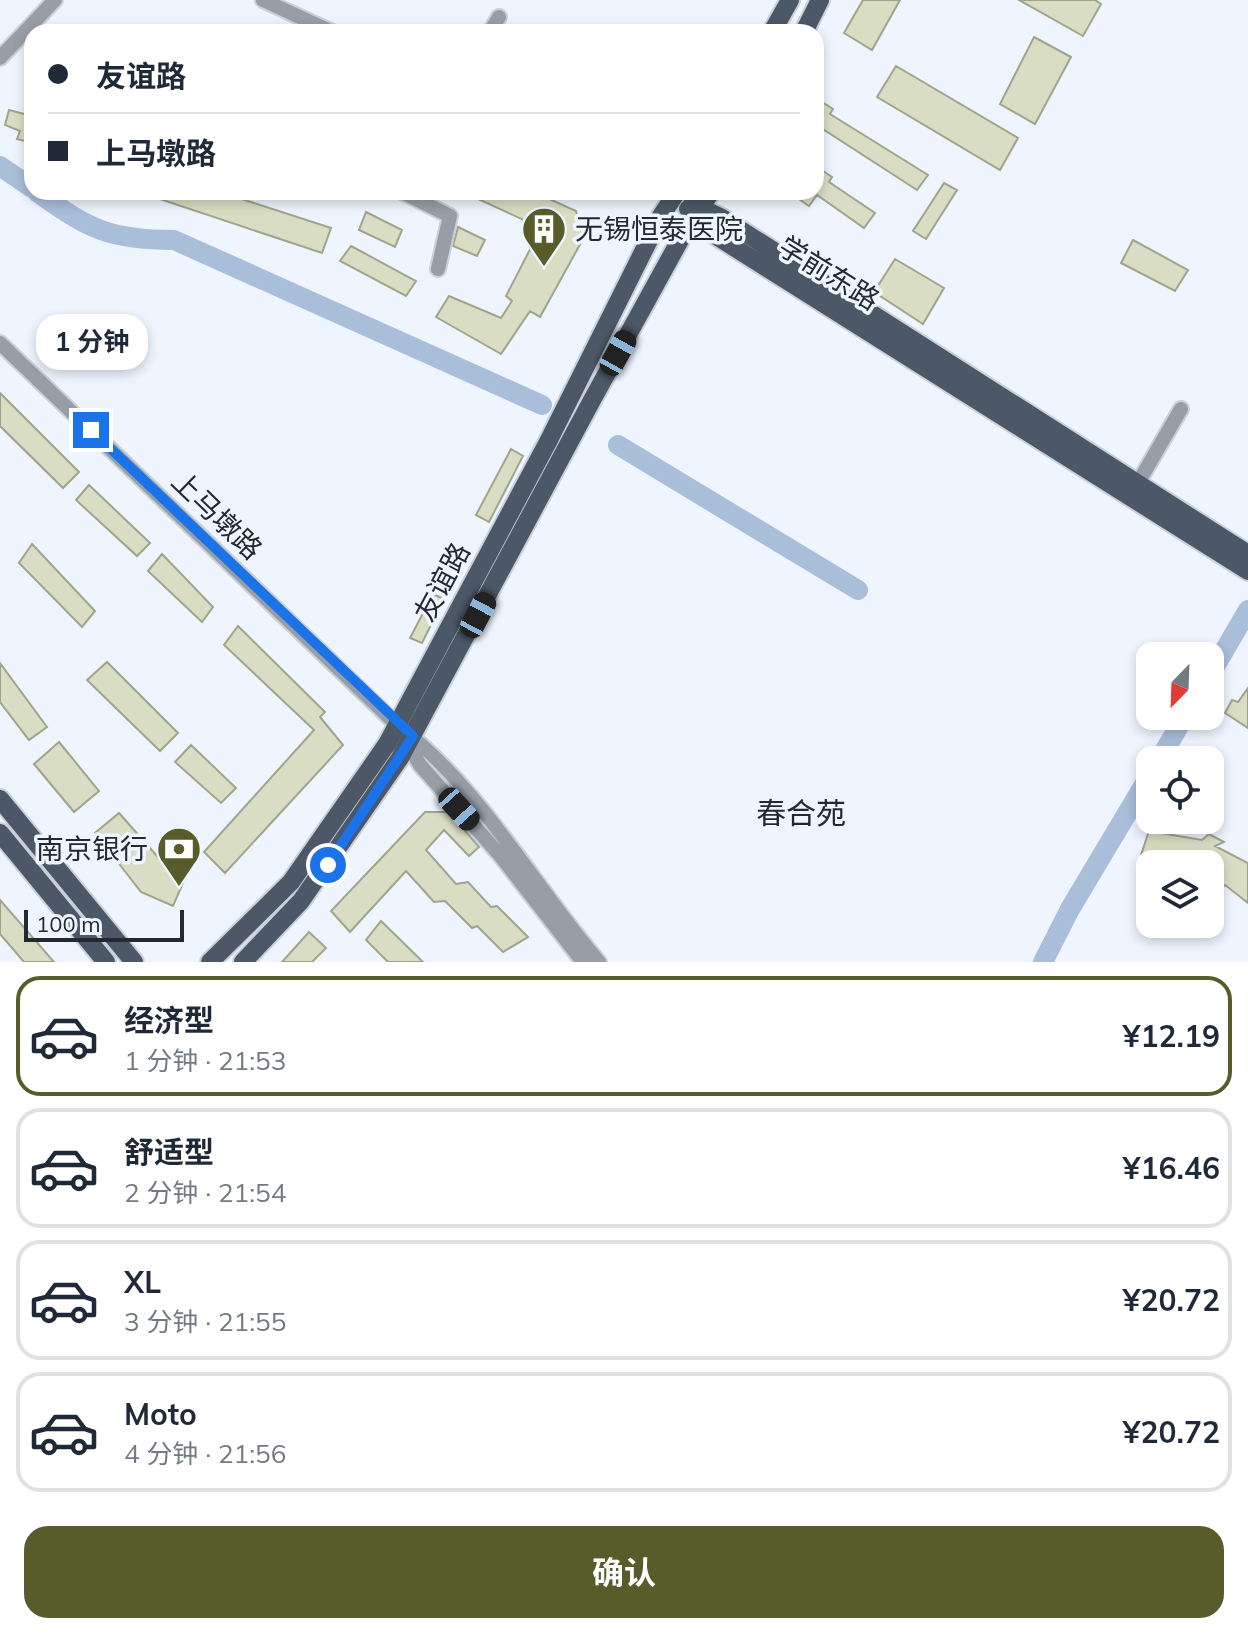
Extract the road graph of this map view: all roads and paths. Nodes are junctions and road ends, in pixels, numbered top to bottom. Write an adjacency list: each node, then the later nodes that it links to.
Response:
1 (55, 0): 6 (street)
2 (790, 0): 9 (main road)
3 (820, 0): 10 (main road)
4 (273, 2): 7 (street)
5 (499, 17): 8 (street)
6 (32, 24)
7 (316, 24)
8 (495, 24)
9 (776, 24)
10 (808, 24)
11 (24, 33): 12 (street)
12 (0, 58)
13 (418, 200): 16 (street)
14 (670, 200): 22 (main road, 友谊路)
15 (702, 205): 19 (main road, 学前东路); 21 (main road, 学前东路); 23 (main road, 友谊路)
16 (438, 269)
17 (2, 349): 22 (street, 上马墩路)
18 (1181, 409): 19 (street)
19 (1138, 483): 20 (main road, 学前东路)
20 (1248, 554)
21 (1248, 571)
22 (397, 725): 23 (street, 上马墩路); 28 (main road, 友谊路)
23 (410, 740): 29 (main road, 友谊路); 30 (street, 上马墩路); 31 (street, 上马墩路)
24 (0, 799): 27 (main road)
25 (0, 833): 26 (main road)
26 (106, 962)
27 (134, 962)
28 (210, 962)
29 (243, 962)
30 (583, 962)
31 (599, 962)

